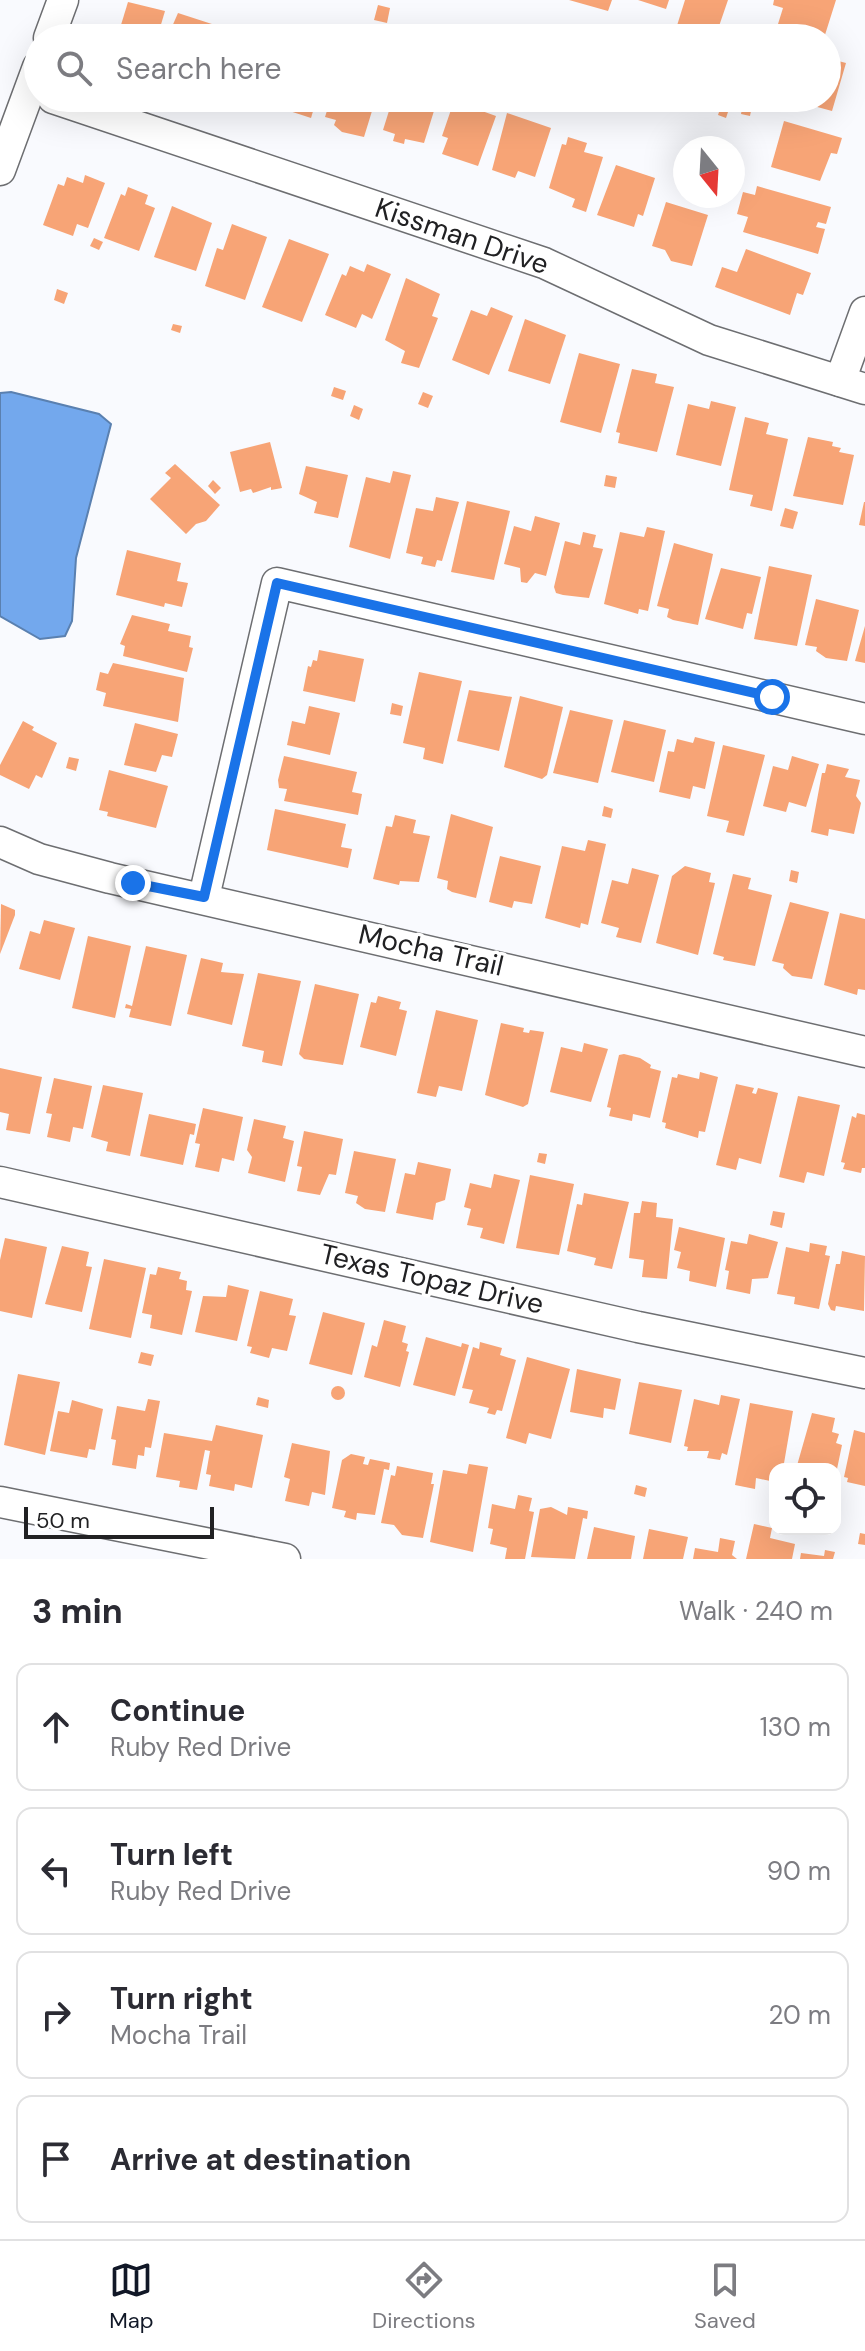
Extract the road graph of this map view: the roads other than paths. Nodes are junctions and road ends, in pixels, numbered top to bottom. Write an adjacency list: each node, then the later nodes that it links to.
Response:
1 (63, 0): 2 (street)
2 (54, 24)
3 (28, 112): 5 (street)
4 (112, 112): 7 (street, Kissman Drive)
5 (0, 170)
6 (865, 312): 7 (street)
7 (853, 385)
8 (865, 719): 10 (street)
9 (0, 842): 10 (street, Mocha Trail)
10 (204, 897): 11 (street, Mocha Trail)
11 (865, 1052)
12 (0, 1182): 13 (street, Texas Topaz Drive)
13 (865, 1373)
14 (0, 1502): 15 (street)
15 (285, 1559)

